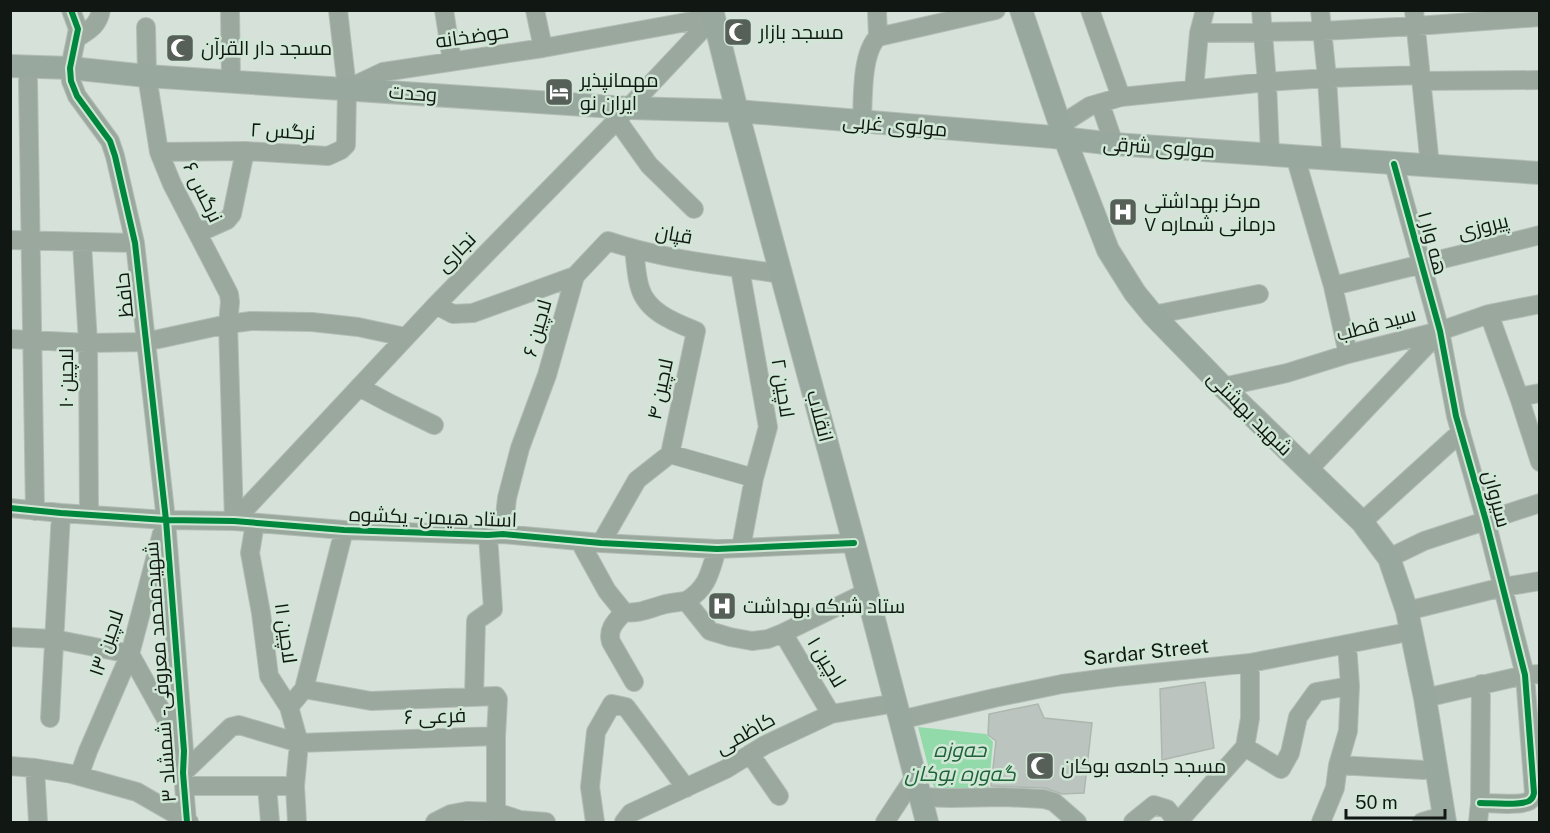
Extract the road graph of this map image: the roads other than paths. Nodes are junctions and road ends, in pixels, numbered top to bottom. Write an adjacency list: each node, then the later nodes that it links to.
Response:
1 (70, 10): 23 (street)
2 (101, 10): 23 (street)
3 (230, 10): 32 (street)
4 (338, 10): 34 (street)
5 (444, 10): 25 (street)
6 (535, 10): 24 (street)
7 (877, 10): 22 (street)
8 (996, 10): 22 (street)
9 (1010, 10): 41 (main road, شهید بهشتی)
10 (1021, 10): 41 (main road, شهید بهشتی)
11 (1090, 10): 36 (street)
12 (1205, 10): 21 (street)
13 (1260, 10): 19 (street)
14 (1320, 10): 20 (street)
15 (713, 14): 24 (street, حوضخانه); 38 (main road, انقلاب); 39 (street, نجاری)
16 (1539, 17): 17 (street)
17 (1415, 18): 20 (street); 30 (street)
18 (146, 27): 28 (street, نرگس ۶)
19 (1263, 31): 20 (street); 21 (street); 33 (street)
20 (1322, 31): 29 (street)
21 (1199, 33): 35 (street)
22 (878, 37): 40 (street)
23 (77, 38): 26 (street)
24 (543, 48): 25 (street, حوضخانه)
25 (452, 62): 34 (street, حوضخانه)
26 (77, 73): 27 (main road, وحدت); 28 (main road, وحدت); 57 (street, حافظ)
27 (16, 75): 55 (street)
28 (147, 76): 32 (main road, وحدت); 44 (street, نرگس ۶)
29 (1327, 78): 30 (street, مولوی شرقی); 33 (street, مولوی شرقی); 47 (street)
30 (1421, 78): 31 (street, مولوی شرقی); 49 (street)
31 (1539, 80)
32 (231, 81): 34 (main road, وحدت)
33 (1267, 82): 35 (street, مولوی شرقی); 45 (street)
34 (347, 89): 39 (main road, وحدت); 43 (street, نرگس ۲)
35 (1194, 89): 36 (street, مولوی شرقی)
36 (1121, 97): 37 (street, مولوی شرقی)
37 (1100, 103): 41 (street, مولوی شرقی); 42 (street)
38 (737, 111): 39 (main road, وحدت); 40 (main road, مولوی غربی); 61 (main road, انقلاب)
39 (623, 114): 51 (street); 66 (street, نجاری)
40 (862, 122): 41 (main road, مولوی غربی)
41 (1059, 138): 42 (main road, مولوی شرقی); 68 (main road, شهید بهشتی); 112 (main road, شهید بهشتی)
42 (1114, 144): 45 (main road, مولوی شرقی)
43 (245, 151): 44 (street, نرگس ۲); 52 (street)
44 (159, 152): 52 (street, نرگس ۶)
45 (1270, 154): 46 (main road, مولوی شرقی)
46 (1295, 156): 47 (main road, مولوی شرقی); 63 (street)
47 (1332, 159): 48 (main road, مولوی شرقی)
48 (1394, 164): 49 (main road, مولوی شرقی); 59 (street, هه وار ۱)
49 (1430, 166): 50 (main road, مولوی شرقی)
50 (1539, 173)
51 (694, 209)
52 (198, 233): 69 (street, نرگس ۶)
53 (1539, 235): 59 (street, پیروزی)
54 (10, 240): 55 (street)
55 (32, 240): 56 (street); 73 (street)
56 (82, 243): 57 (street); 75 (street, لاچین ۱۰)
57 (135, 243): 74 (street, حافظ)
58 (634, 250): 60 (street, قپان); 62 (street, قپان); 83 (street, لاچین ۴)
59 (1422, 264): 63 (street, پیروزی); 70 (street, هه وار ۱)
60 (740, 269): 61 (street, قپان); 86 (street, لاچین ۲)
61 (781, 274): 101 (main road, انقلاب)
62 (575, 276): 66 (street, لاچین ۶); 98 (street, لاچین ۶)
63 (1333, 286): 76 (street)
64 (1259, 294): 68 (street)
65 (1539, 304): 67 (street, سید قطب)
66 (436, 305): 71 (street, نجاری)
67 (1490, 314): 70 (street, سید قطب); 80 (street)
68 (1153, 315): 78 (main road, شهید بهشتی)
69 (228, 324): 71 (street); 74 (street); 93 (street, نرگس ۶)
70 (1440, 331): 76 (street, سید قطب); 82 (street, سیروان); 85 (street)
71 (405, 338): 77 (street, نجاری)
72 (10, 339): 73 (street)
73 (32, 339): 75 (street); 89 (street)
74 (145, 342): 75 (street); 92 (street, حافظ)
75 (88, 343): 91 (street, لاچین ۱۰)
76 (1348, 354): 78 (street, سید قطب)
77 (359, 387): 81 (street); 93 (street, نجاری)
78 (1223, 387): 85 (main road, شهید بهشتی)
79 (1539, 393): 80 (street)
80 (1519, 397): 84 (street)
81 (434, 425)
82 (1461, 432): 94 (street, سیروان); 95 (street)
83 (670, 454): 86 (street); 100 (street)
84 (1539, 462)
85 (1308, 470): 95 (main road, شهید بهشتی)
86 (754, 478): 102 (street, لاچین ۲)
87 (1539, 503): 94 (street)
88 (10, 508): 89 (street, استاد هیمن - یکشوه)
89 (35, 511): 90 (street, استاد هیمن - یکشوه)
90 (61, 513): 91 (street, استاد هیمن - یکشوه); 114 (street)
91 (88, 514): 92 (street, استاد هیمن - یکشوه)
92 (165, 520): 93 (street, استاد هیمن - یکشوه); 116 (street, لاچین ۱۳); 132 (street, شهیدمحمد معروفی - شمشاد ۳)
93 (234, 521): 96 (street, استاد هیمن - یکشوه)
94 (1486, 521): 104 (street); 106 (street, سیروان)
95 (1362, 522): 104 (main road, شهید بهشتی)
96 (255, 523): 97 (street, استاد هیمن - یکشوه); 125 (street, لاچین ۱۱)
97 (344, 530): 98 (street, استاد هیمن - یکشوه); 122 (street)
98 (496, 535): 99 (street, استاد هیمن - یکشوه); 123 (street, لاچین ۶)
99 (580, 542): 100 (street, استاد هیمن - یکشوه); 110 (street)
100 (601, 543): 103 (street, استاد هیمن - یکشوه)
101 (854, 543): 102 (street, استاد هیمن - یکشوه); 107 (main road, انقلاب)
102 (741, 548): 103 (street, استاد هیمن - یکشوه)
103 (717, 549): 108 (street)
104 (1389, 558): 109 (main road, شهید بهشتی)
105 (1539, 581): 106 (street)
106 (1503, 587): 109 (street); 118 (street, سیروان)
107 (867, 592): 111 (street); 126 (main road, انقلاب)
108 (686, 601): 110 (street); 111 (street, لاچین ۱)
109 (1407, 611): 124 (main road, شهید بهشتی)
110 (624, 612): 119 (street)
111 (783, 633): 127 (street, لاچین ۱)
112 (1398, 634): 115 (street, Sardar Street); 137 (main road, شهید بهشتی)
113 (10, 637): 114 (street)
114 (54, 639): 116 (street); 128 (street)
115 (1347, 644): 117 (street, Sardar Street); 121 (street)
116 (130, 654): 132 (street); 138 (street, لاچین ۱۳)
117 (1250, 663): 126 (street, Sardar Street); 131 (street)
118 (1532, 675): 120 (street); 145 (street, سیروان)
119 (634, 682)
120 (1481, 684): 124 (street); 145 (street)
121 (1350, 686): 131 (street); 134 (street)
122 (304, 689): 123 (street); 125 (street)
123 (474, 697): 129 (street)
124 (1425, 698): 161 (main road, شهید بهشتی)
125 (289, 707): 130 (street, لاچین ۱۱)
126 (898, 712): 127 (street, کاظمی); 142 (main road, انقلاب)
127 (831, 714): 133 (street, کاظمی)
128 (50, 718)
129 (496, 736): 130 (street, فرعی ۶); 146 (street)
130 (299, 742): 139 (street, فرعی ۶); 141 (street)
131 (1245, 747): 159 (street)
132 (184, 751): 139 (street, شهیدمحمد معروفی - شمشاد ۳)
133 (750, 754): 143 (street, کاظمی); 144 (street)
134 (1338, 765): 137 (street); 160 (street)
135 (10, 766): 136 (street)
136 (35, 768): 138 (street); 147 (street)
137 (1424, 770): 161 (main road, شهید بهشتی)
138 (79, 776): 148 (street)
139 (184, 780): 140 (street); 148 (street, شهیدمحمد معروفی - شمشاد ۳)
140 (267, 786): 141 (street); 149 (street)
141 (295, 786): 150 (street)
142 (917, 787): 155 (street); 156 (main road, انقلاب); 157 (street)
143 (686, 788): 153 (street); 154 (street, کاظمی)
144 (779, 796)
145 (1480, 803): 162 (street)
146 (495, 812): 151 (street); 152 (street)
147 (38, 822)
148 (188, 822)
149 (270, 822)
150 (297, 822)
151 (435, 822)
152 (546, 822)
153 (595, 822)
154 (624, 822)
155 (885, 822)
156 (927, 822)
157 (1077, 822)
158 (1133, 822): 159 (street)
159 (1178, 822)
160 (1321, 822)
161 (1433, 822)
162 (1478, 822)

